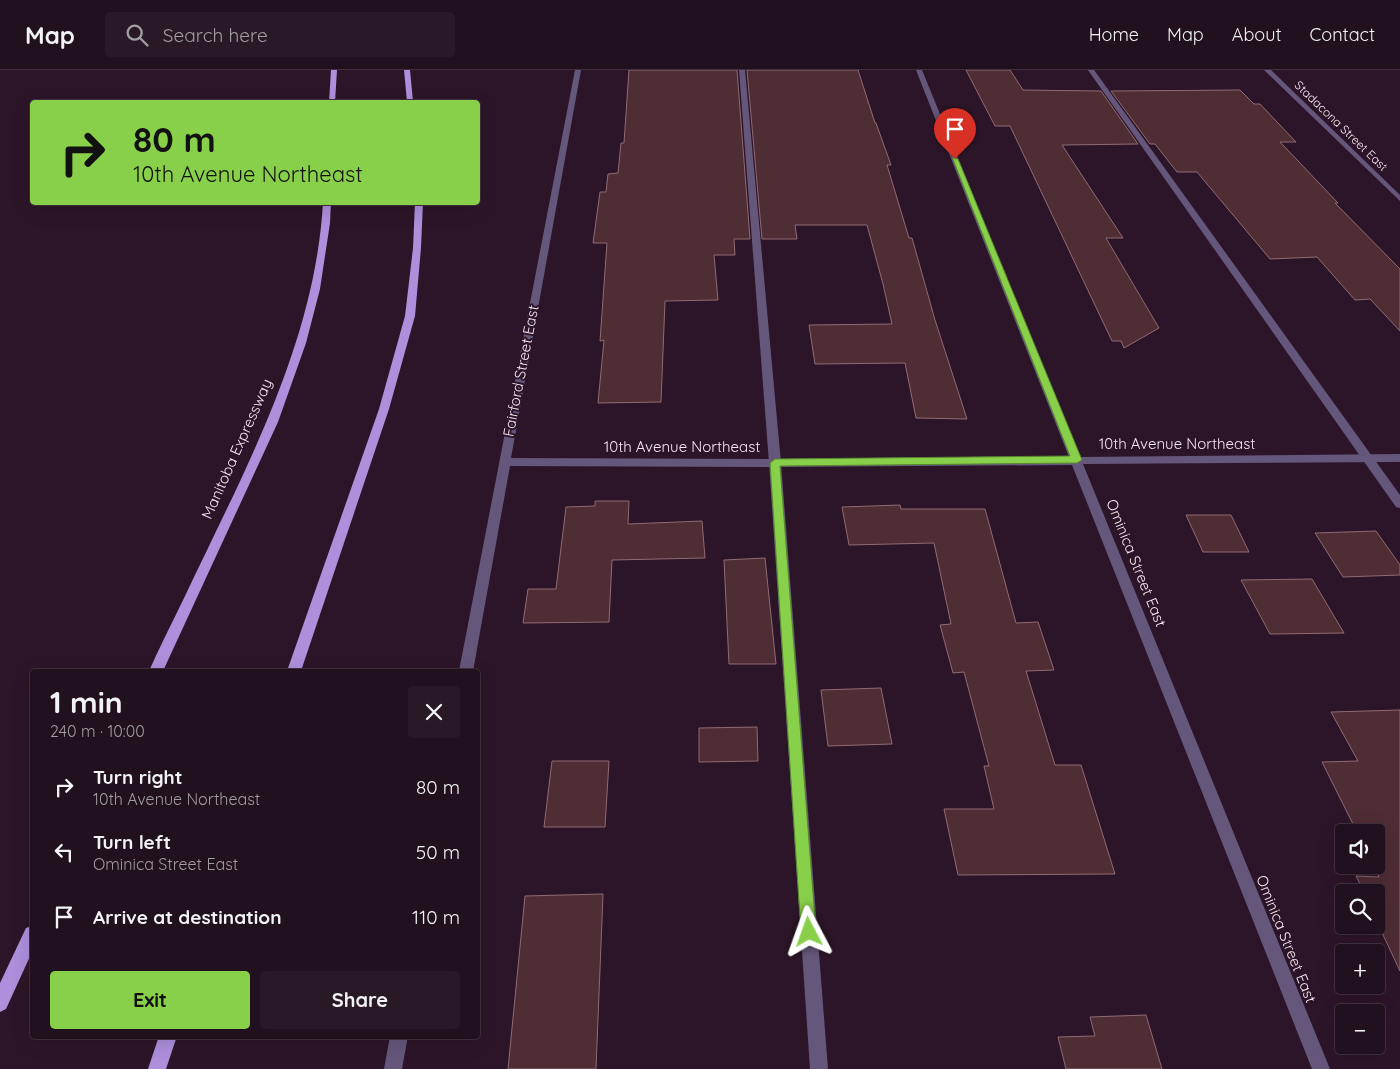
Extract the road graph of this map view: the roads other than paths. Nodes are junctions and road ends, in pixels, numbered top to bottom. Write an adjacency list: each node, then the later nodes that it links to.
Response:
1 (334, 70): 8 (main road)
2 (407, 70): 9 (main road)
3 (578, 70): 16 (street, Fairford Street East)
4 (742, 70): 17 (street)
5 (919, 70): 15 (street, Ominica Street East)
6 (1091, 70): 13 (street)
7 (1267, 70): 10 (street, Stadacona Street East)
8 (332, 100)
9 (410, 100)
10 (1400, 199)
11 (327, 205): 19 (main road, Manitoba Expressway)
12 (419, 205): 20 (main road)
13 (1367, 458): 14 (street, 10th Avenue Northeast); 15 (street, 10th Avenue Northeast); 18 (street)
14 (1400, 458)
15 (1077, 460): 17 (street, 10th Avenue Northeast); 29 (street, Ominica Street East)
16 (504, 462): 17 (street, 10th Avenue Northeast); 21 (street, Fairford Street East)
17 (775, 463): 28 (street)
18 (1400, 504)
19 (157, 669)
20 (295, 669)
21 (466, 669)
22 (30, 938): 23 (main road)
23 (0, 1003)
24 (167, 1039): 26 (main road)
25 (398, 1039): 27 (street)
26 (157, 1069)
27 (393, 1069)
28 (819, 1069)
29 (1320, 1069)

